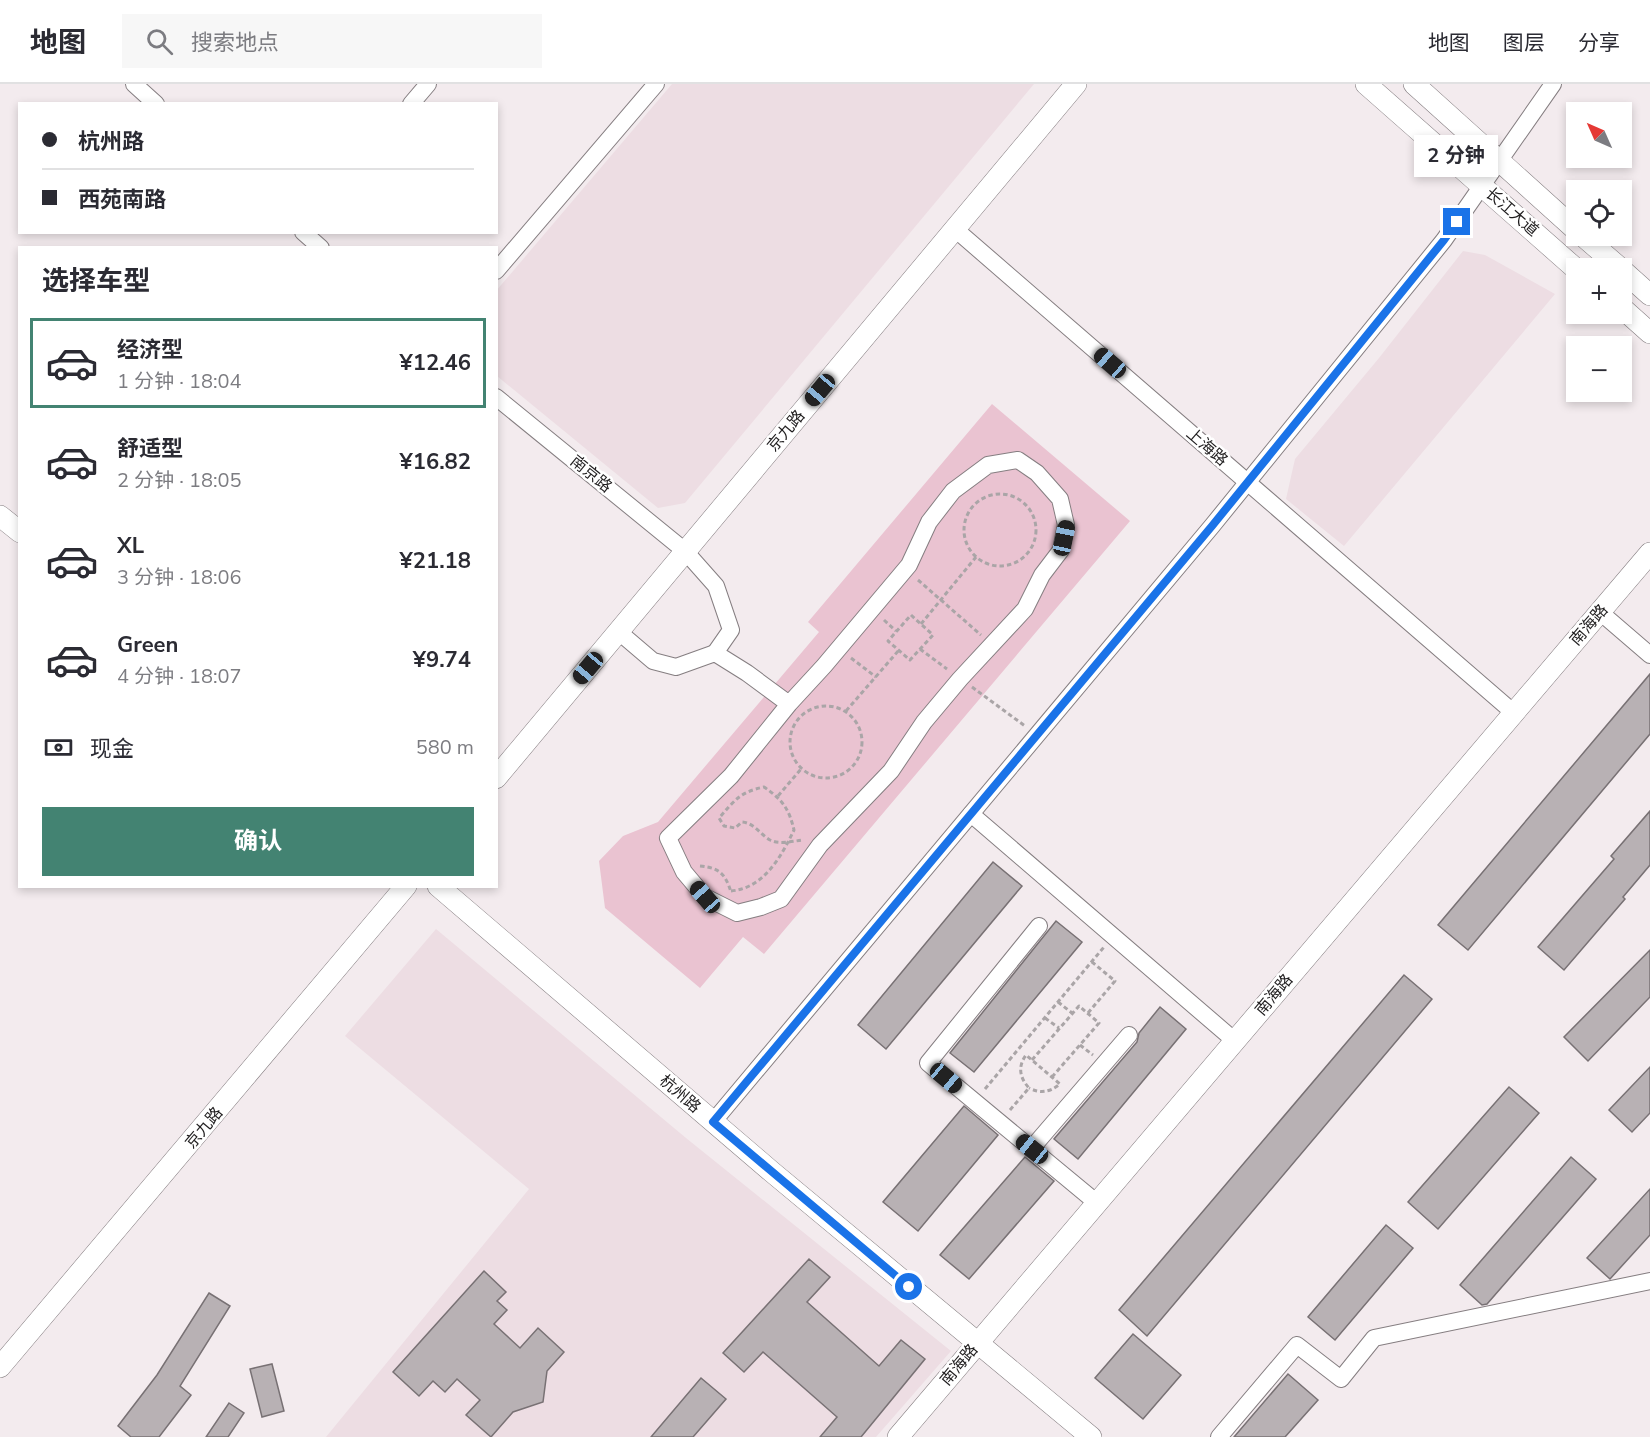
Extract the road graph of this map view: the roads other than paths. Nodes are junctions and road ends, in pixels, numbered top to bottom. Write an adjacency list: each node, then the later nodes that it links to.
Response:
1 (134, 84): 8 (street)
2 (428, 84): 9 (street)
3 (656, 84): 19 (street)
4 (1076, 84): 13 (main road, 京九路)
5 (1366, 84): 11 (main road, 长江大道)
6 (1414, 84): 10 (main road, 长江大道)
7 (1553, 84): 10 (street)
8 (154, 102)
9 (413, 102)
10 (1500, 161): 11 (street); 12 (main road, 长江大道)
11 (1482, 186): 18 (main road, 长江大道); 25 (street)
12 (1566, 221)
13 (955, 229): 25 (street, 上海路); 28 (main road, 京九路)
14 (305, 234): 15 (street)
15 (319, 246)
16 (1595, 246): 17 (main road)
17 (1608, 258)
18 (1566, 260)
19 (498, 269)
20 (1632, 279): 21 (main road)
21 (1650, 295)
22 (1632, 317): 23 (main road)
23 (1650, 333)
24 (498, 399): 28 (street, 南京路)
25 (1248, 482): 35 (street, 上海路); 37 (street)
26 (0, 516): 27 (main road)
27 (18, 530)
28 (685, 551): 31 (main road, 京九路); 32 (street, 南京路)
29 (1650, 553): 30 (main road, 南海路)
30 (1600, 612): 33 (street); 35 (main road, 南海路)
31 (619, 632): 32 (street); 36 (main road, 京九路)
32 (715, 653): 34 (street)
33 (1650, 655)
34 (789, 704): 34 (street)
35 (1514, 712): 42 (main road, 南海路)
36 (498, 776)
37 (971, 814): 42 (street); 43 (street)
38 (404, 888): 48 (main road, 京九路)
39 (440, 888): 43 (main road, 杭州路)
40 (1040, 926): 44 (street)
41 (1129, 1035): 44 (street)
42 (1235, 1041): 45 (main road, 南海路)
43 (713, 1122): 47 (main road, 杭州路)
44 (1032, 1149): 45 (street)
45 (1097, 1203): 47 (main road, 南海路)
46 (1650, 1281): 51 (street)
47 (977, 1344): 49 (main road, 南海路); 50 (main road, 杭州路)
48 (0, 1367)
49 (898, 1437)
50 (1091, 1437)
51 (1219, 1437)

